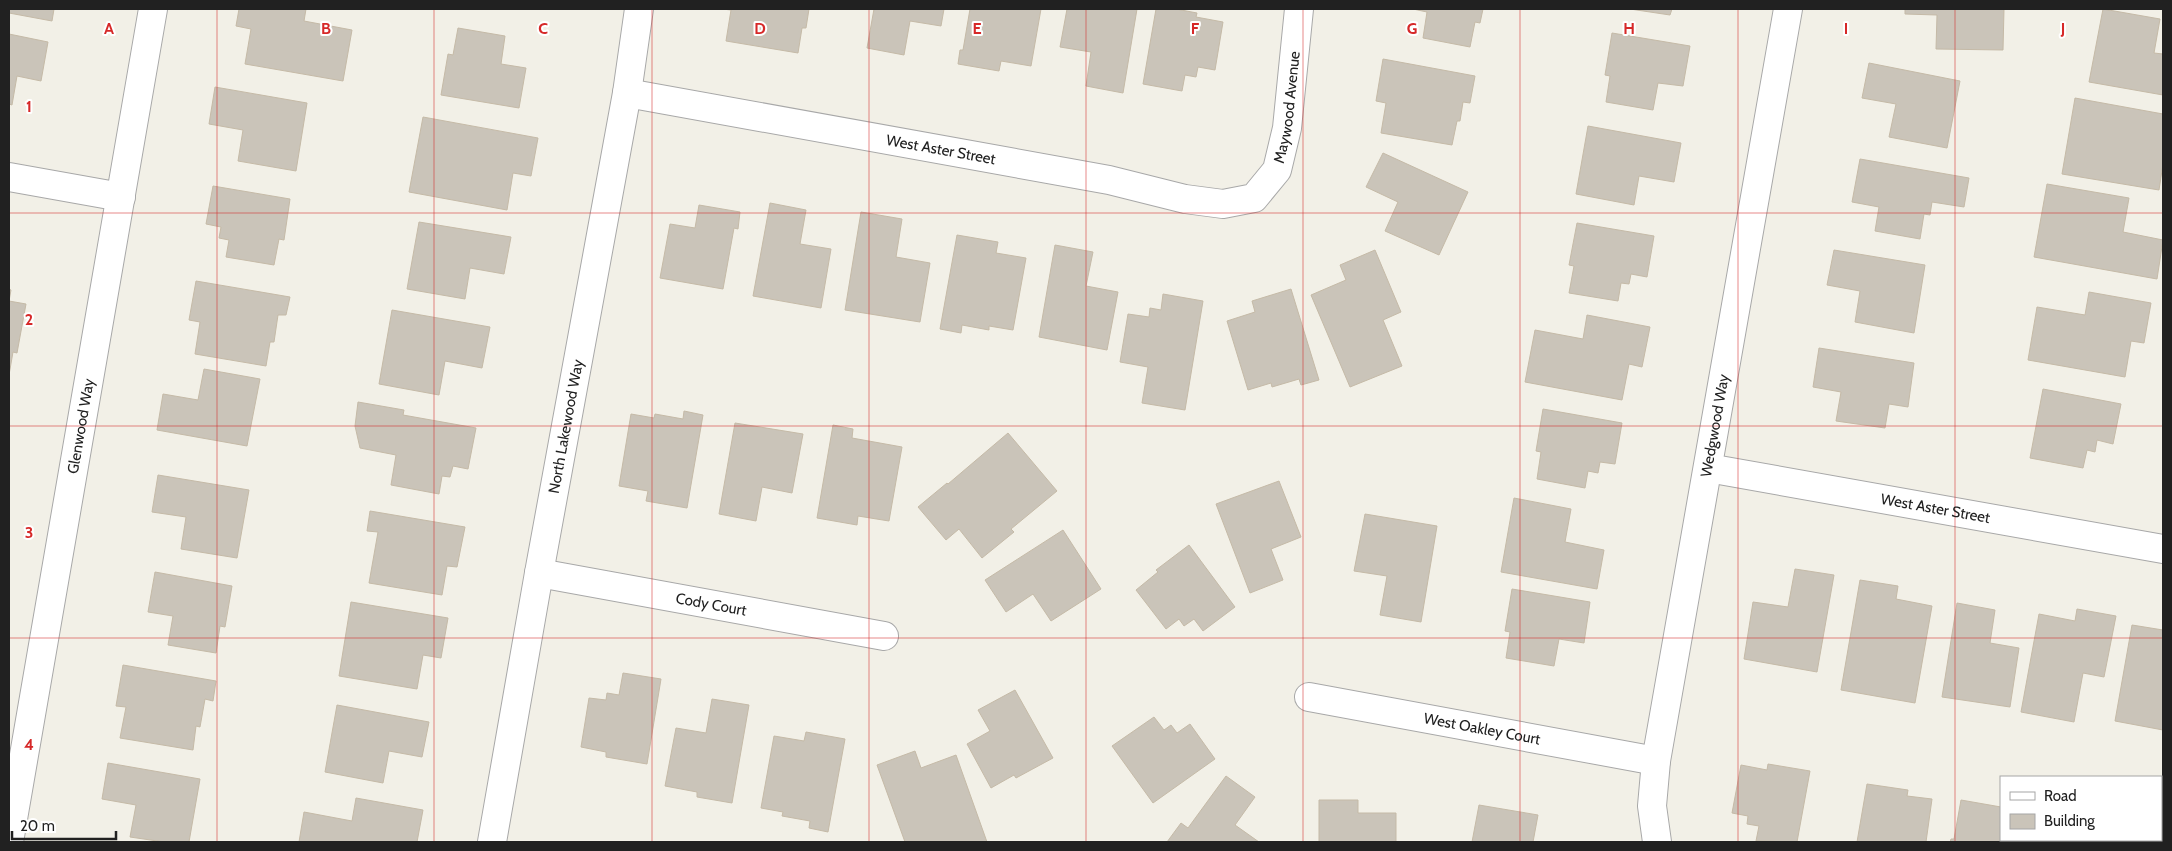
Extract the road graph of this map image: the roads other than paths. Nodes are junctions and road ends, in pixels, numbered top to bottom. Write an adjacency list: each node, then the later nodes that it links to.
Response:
1 (153, 9): 7 (street, Glenwood Way)
2 (639, 9): 5 (street, North Lakewood Way)
3 (1299, 9): 8 (street, Maywood Avenue)
4 (1788, 9): 9 (street, Wedgwood Way)
5 (627, 93): 8 (street, West Aster Street); 11 (street, North Lakewood Way)
6 (9, 177): 7 (street)
7 (121, 197): 15 (street, Glenwood Way)
8 (1254, 198)
9 (1708, 468): 10 (street, West Aster Street); 14 (street, Wedgwood Way)
10 (2163, 549)
11 (539, 573): 12 (street, Cody Court); 16 (street, North Lakewood Way)
12 (884, 636)
13 (1309, 697): 14 (street, West Oakley Court)
14 (1656, 761): 17 (street, Wedgwood Way)
15 (9, 842)
16 (492, 842)
17 (1657, 842)

